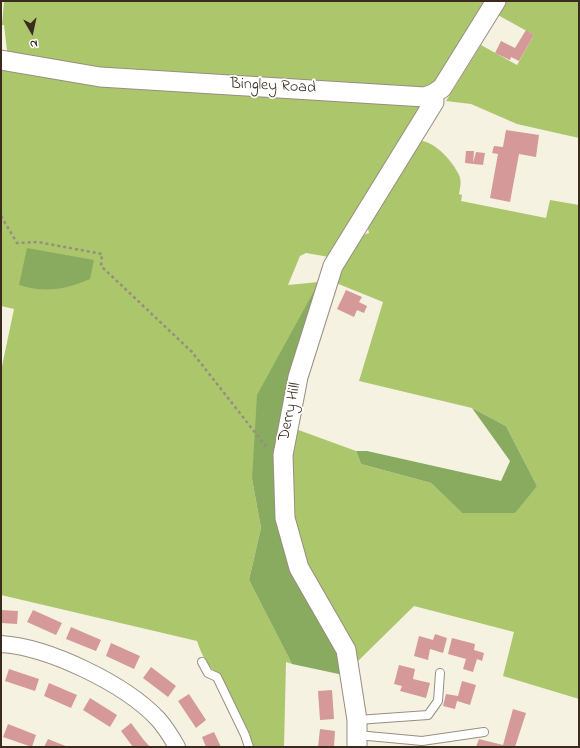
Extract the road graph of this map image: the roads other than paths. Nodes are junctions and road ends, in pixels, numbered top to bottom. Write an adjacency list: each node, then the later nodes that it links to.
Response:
1 (496, 1): 3 (street)
2 (1, 60): 3 (street, Bingley Road)
3 (433, 94): 8 (street, Derry Hill)
4 (1, 644): 9 (street)
5 (202, 662): 10 (lane)
6 (440, 673): 8 (lane)
7 (484, 732): 8 (lane)
8 (357, 734)
9 (177, 747)
10 (249, 747)

